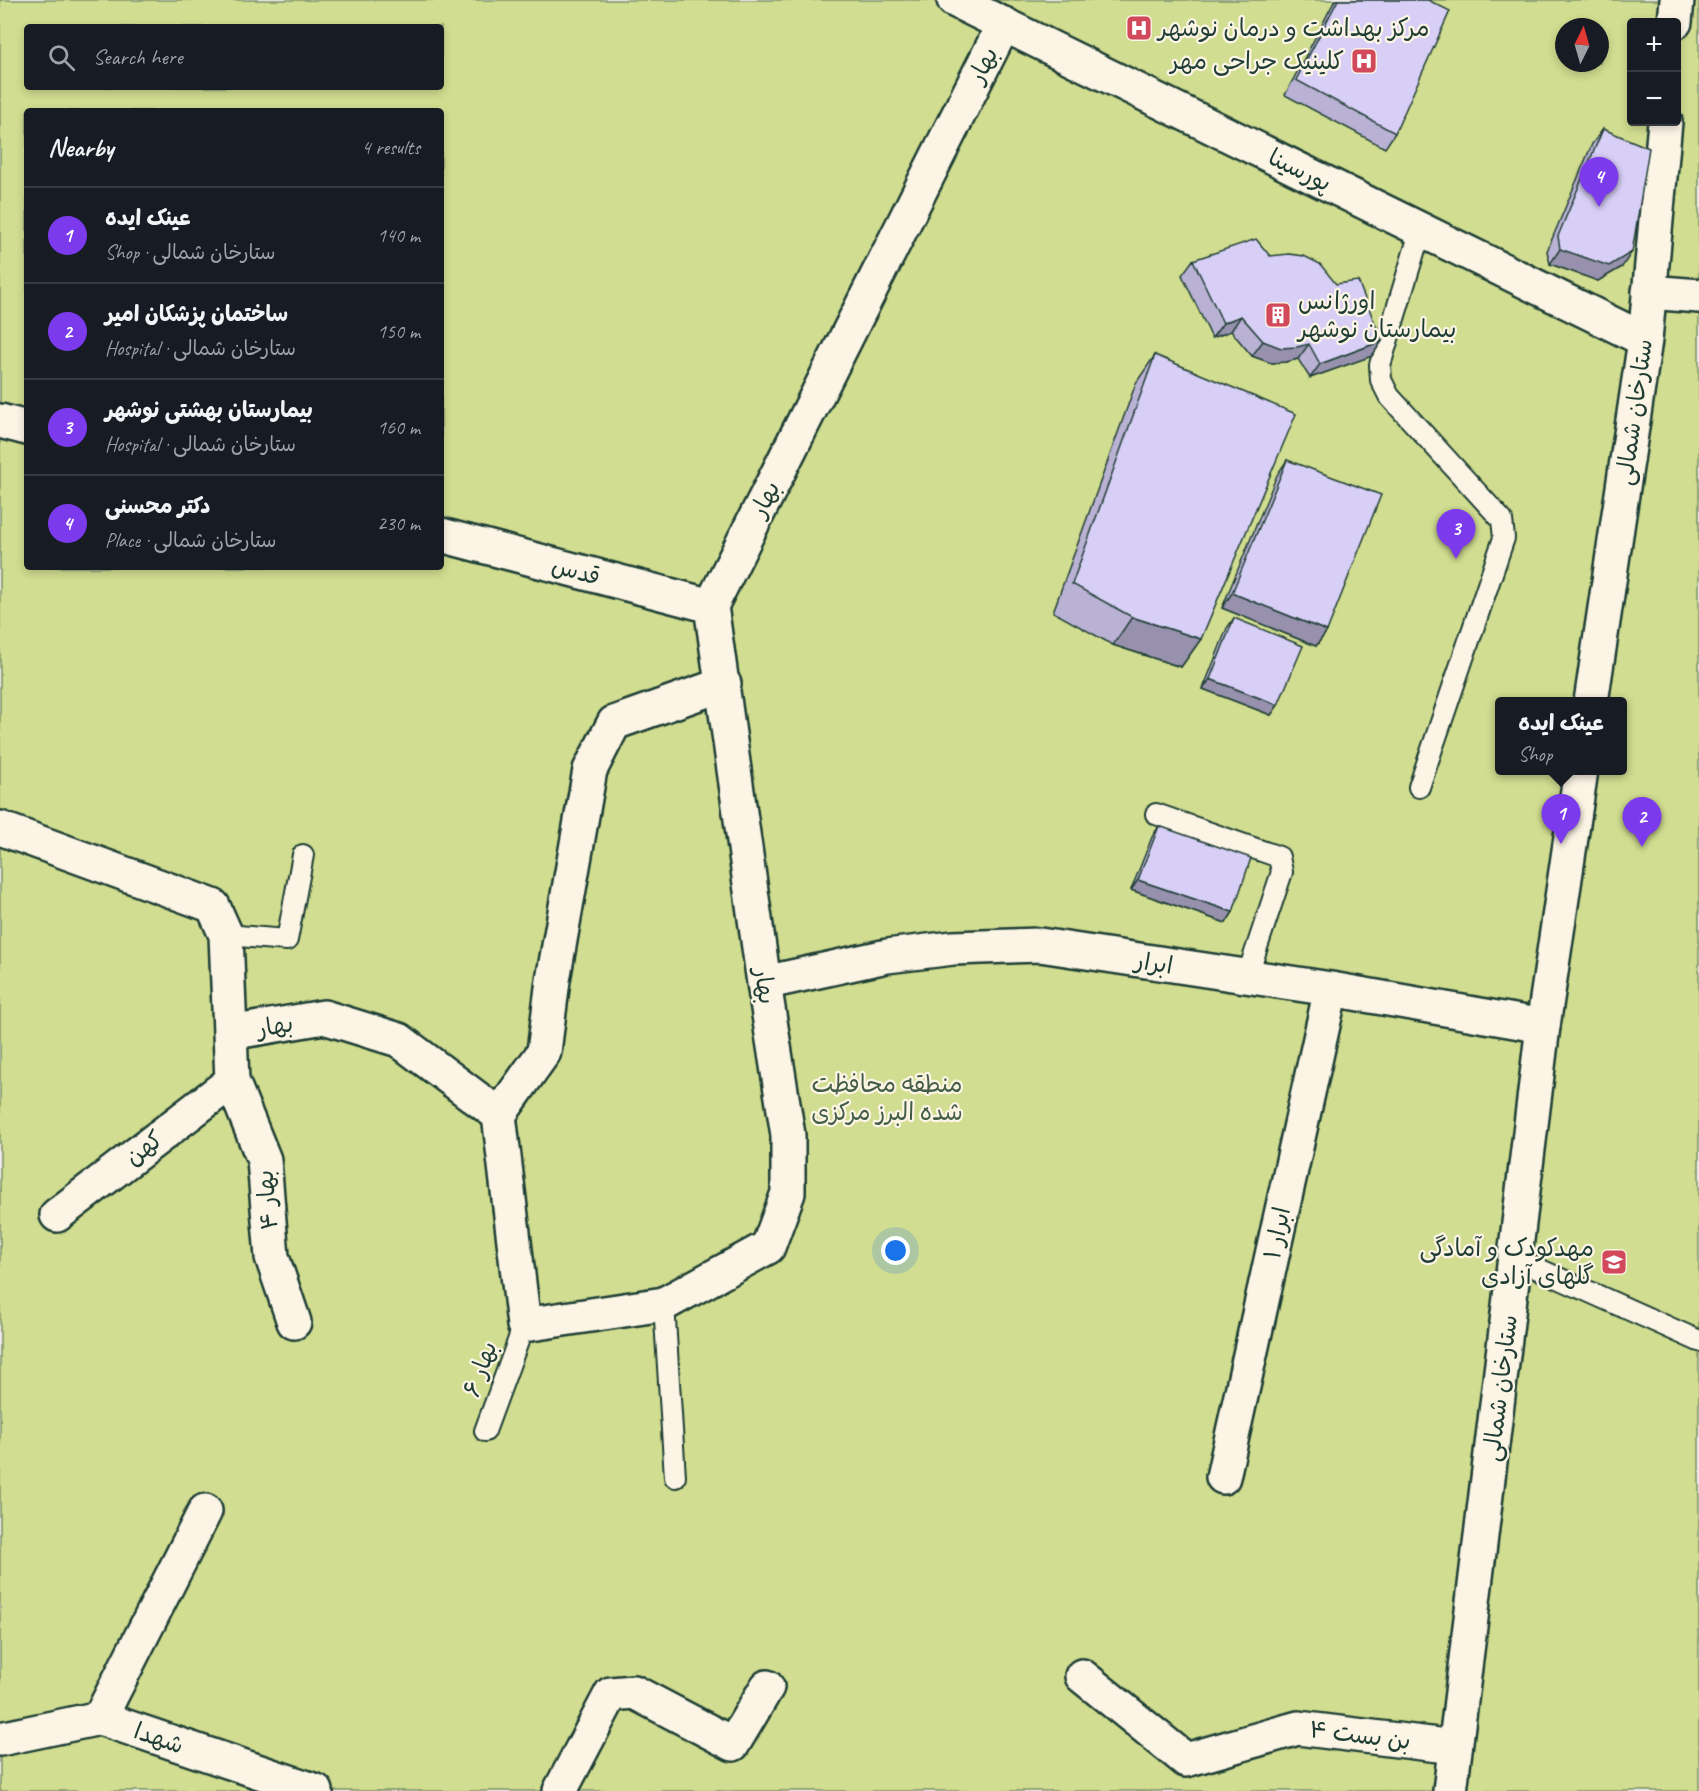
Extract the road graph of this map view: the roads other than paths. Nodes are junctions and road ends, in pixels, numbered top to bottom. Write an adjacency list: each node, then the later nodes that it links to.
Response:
1 (954, 0): 4 (street, پورسینا)
2 (1677, 0): 3 (street)
3 (1675, 18)
4 (1004, 24): 6 (street, پورسینا); 13 (street, بهار)
5 (1665, 126): 7 (street, ستارخان شمالی)
6 (1421, 229): 9 (street, پورسینا); 17 (lane)
7 (1649, 292): 8 (street); 9 (street, ستارخان شمالی)
8 (1699, 296)
9 (1645, 340): 15 (street, ستارخان شمالی)
10 (0, 421): 11 (street)
11 (24, 427)
12 (444, 537): 13 (street, قدس)
13 (711, 606): 14 (street, بهار)
14 (724, 684): 23 (street, بهار); 28 (street)
15 (1592, 697)
16 (1580, 775): 25 (street, ستارخان شمالی)
17 (1419, 787)
18 (1156, 814): 22 (lane)
19 (0, 828): 21 (street, بهار)
20 (303, 855): 21 (lane)
21 (226, 935): 26 (street, بهار)
22 (1247, 977): 23 (street, ابرار); 24 (street, ابرار)
23 (765, 983): 31 (street, بهار)
24 (1331, 989): 25 (street, ابرار); 37 (street, ابرار ۱)
25 (1543, 1026): 30 (street, ستارخان شمالی)
26 (230, 1033): 27 (street, بهار); 28 (street, بهار)
27 (232, 1081): 29 (street, کهن); 32 (street, بهار ۴)
28 (499, 1115): 33 (street)
29 (57, 1215)
30 (1516, 1259): 34 (lane); 43 (street, ستارخان شمالی)
31 (664, 1304): 33 (street, بهار); 36 (lane)
32 (294, 1322)
33 (524, 1324): 35 (lane, بهار ۶)
34 (1699, 1341)
35 (485, 1431)
36 (675, 1477)
37 (1223, 1477)
38 (205, 1511): 41 (street)
39 (1082, 1676): 43 (street, بن بست ۴)
40 (766, 1687): 45 (street)
41 (100, 1718): 42 (street); 44 (street, شهدا)
42 (0, 1739)
43 (1455, 1747): 46 (street, ستارخان شمالی)
44 (316, 1791)
45 (560, 1791)
46 (1450, 1791)

